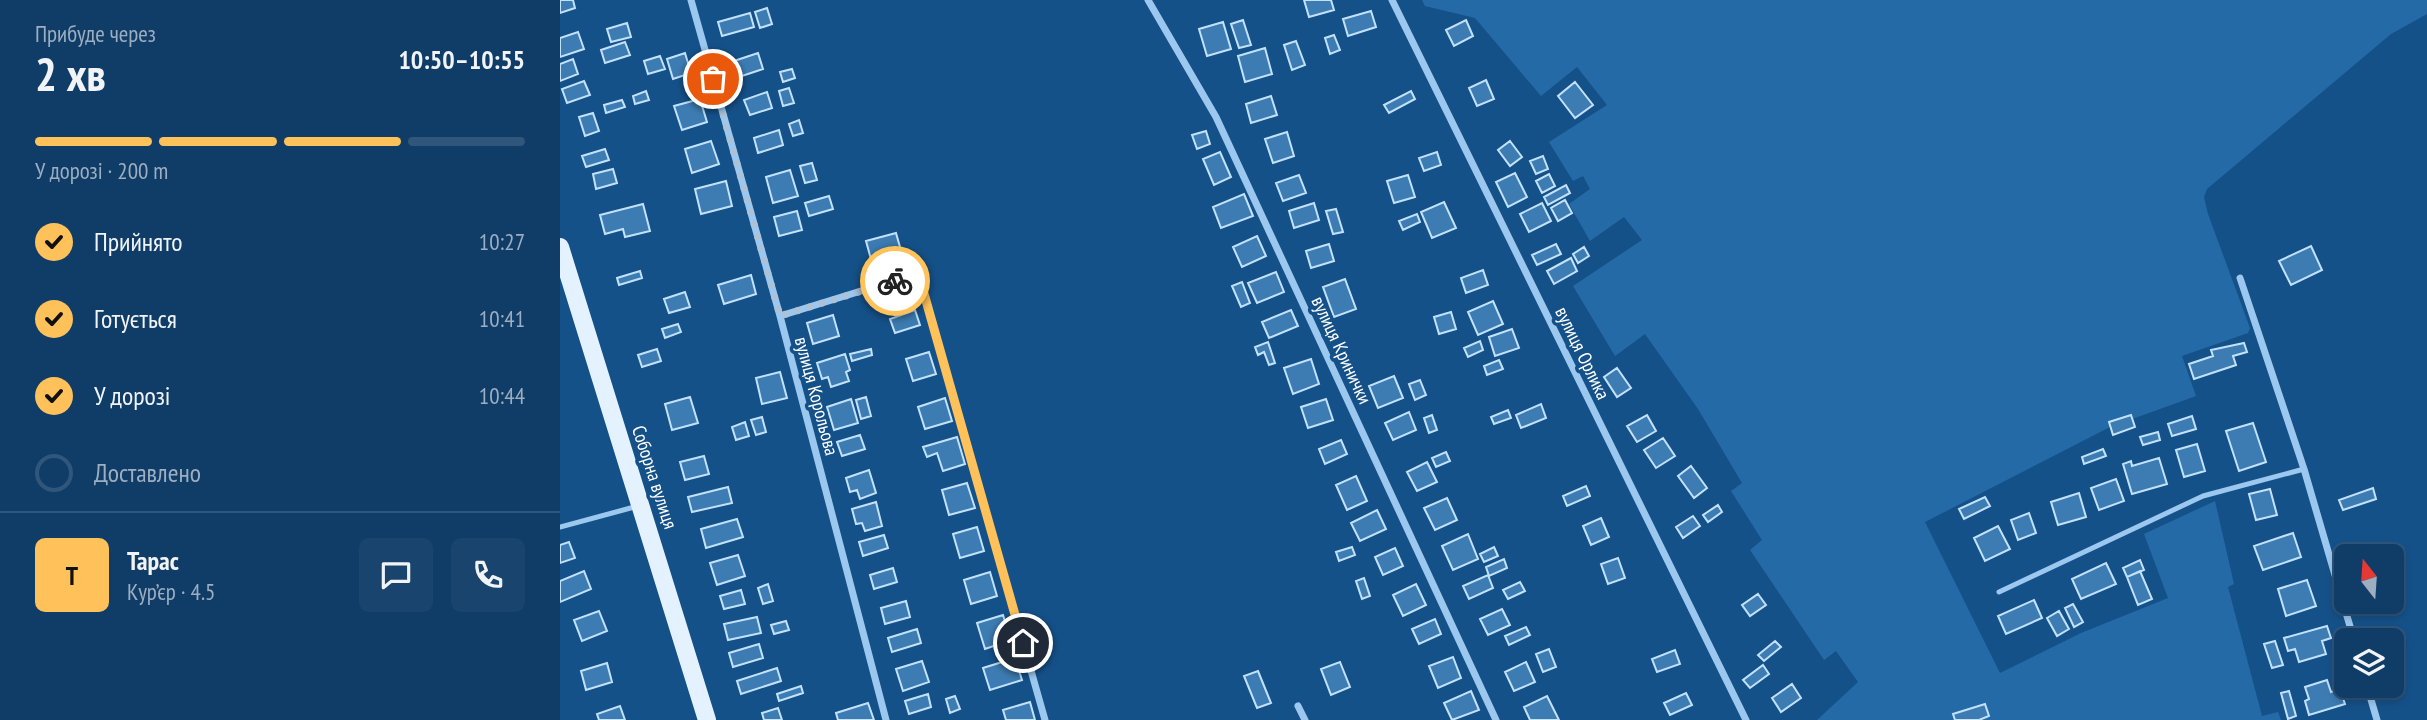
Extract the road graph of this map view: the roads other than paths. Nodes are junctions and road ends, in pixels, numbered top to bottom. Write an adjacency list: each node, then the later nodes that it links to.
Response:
1 (691, 0): 6 (street, вулиця Корольова)
2 (1149, 0): 18 (street, вулиця Кринички)
3 (1392, 0): 19 (street, вулиця Орлика)
4 (560, 247): 8 (main road, Соборна вулиця)
5 (2239, 278): 7 (street)
6 (780, 316): 15 (street, вулиця Корольова); 16 (street)
7 (2304, 469): 10 (lane); 11 (street)
8 (642, 504): 9 (lane); 14 (main road, Соборна вулиця)
9 (560, 527)
10 (1999, 592)
11 (2350, 628)
12 (2371, 698): 20 (street)
13 (1298, 706): 17 (street)
14 (707, 720)
15 (886, 720)
16 (1045, 720)
17 (1305, 720)
18 (1496, 720)
19 (1746, 720)
20 (2377, 720)

